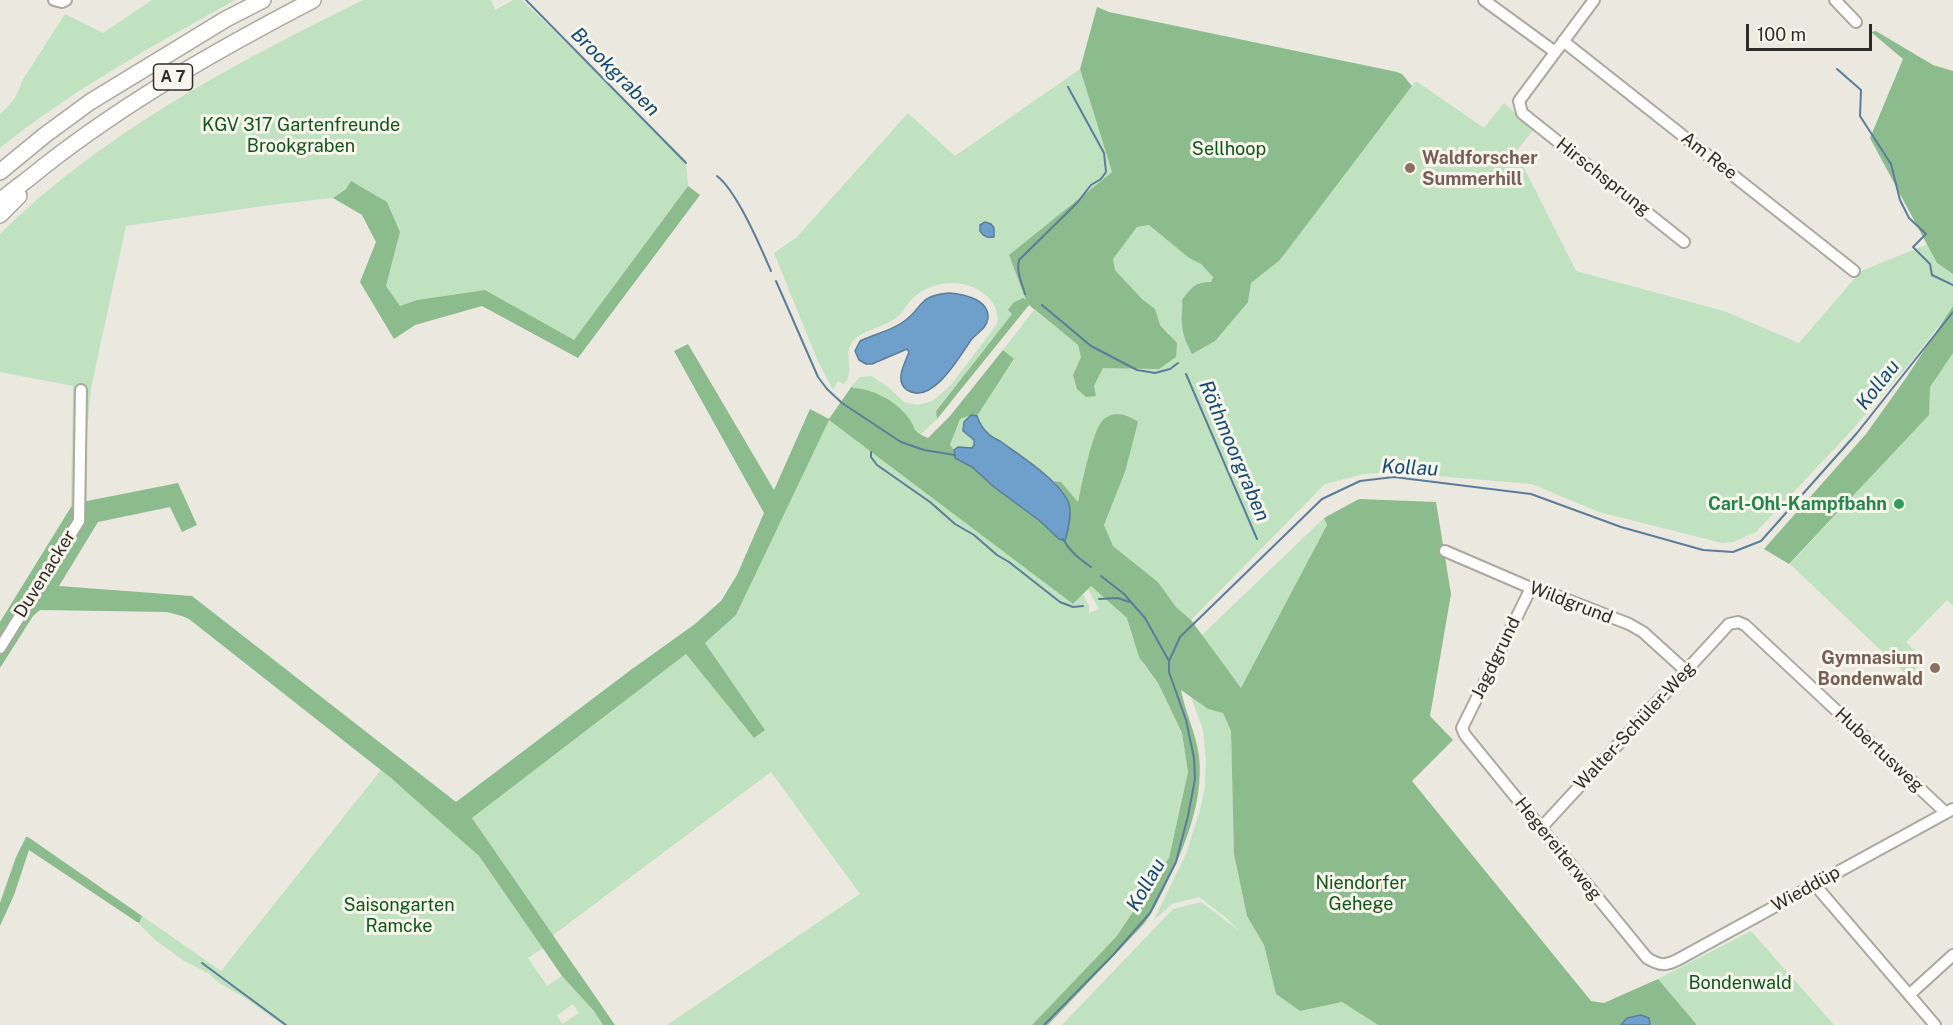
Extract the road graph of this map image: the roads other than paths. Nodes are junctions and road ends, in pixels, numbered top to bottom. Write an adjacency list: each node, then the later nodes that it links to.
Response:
1 (263, 0): 10 (highway, A 7)
2 (313, 0): 9 (highway, A 7)
3 (1484, 0): 8 (street)
4 (1594, 0): 7 (street)
5 (1835, 0): 6 (street)
6 (1856, 22)
7 (1563, 41): 8 (street); 14 (street, Am Ree)
8 (1555, 52): 13 (street, Hirschsprung)
9 (42, 169): 11 (highway, A 7); 12 (highway)
10 (0, 172)
11 (0, 201)
12 (0, 215)
13 (1684, 242)
14 (1854, 271)
15 (81, 390): 19 (street, Duvenacker)
16 (1445, 551): 17 (street, Wildgrund)
17 (1531, 588): 20 (street, Wildgrund); 21 (street, Jagdgrund)
18 (1730, 624): 20 (street, Walter-Schüler-Weg); 22 (street, Hubertusweg)
19 (0, 648)
20 (1686, 671): 23 (street, Walter-Schüler-Weg)
21 (1462, 728): 23 (street, Hegereiterweg)
22 (1949, 811): 24 (street, Wieddüp)
23 (1541, 828): 26 (street, Hegereiterweg)
24 (1815, 885): 26 (street, Wieddüp); 27 (street)
25 (1953, 955): 27 (street)
26 (1658, 965)
27 (1909, 994): 28 (street)
28 (1935, 1025)

